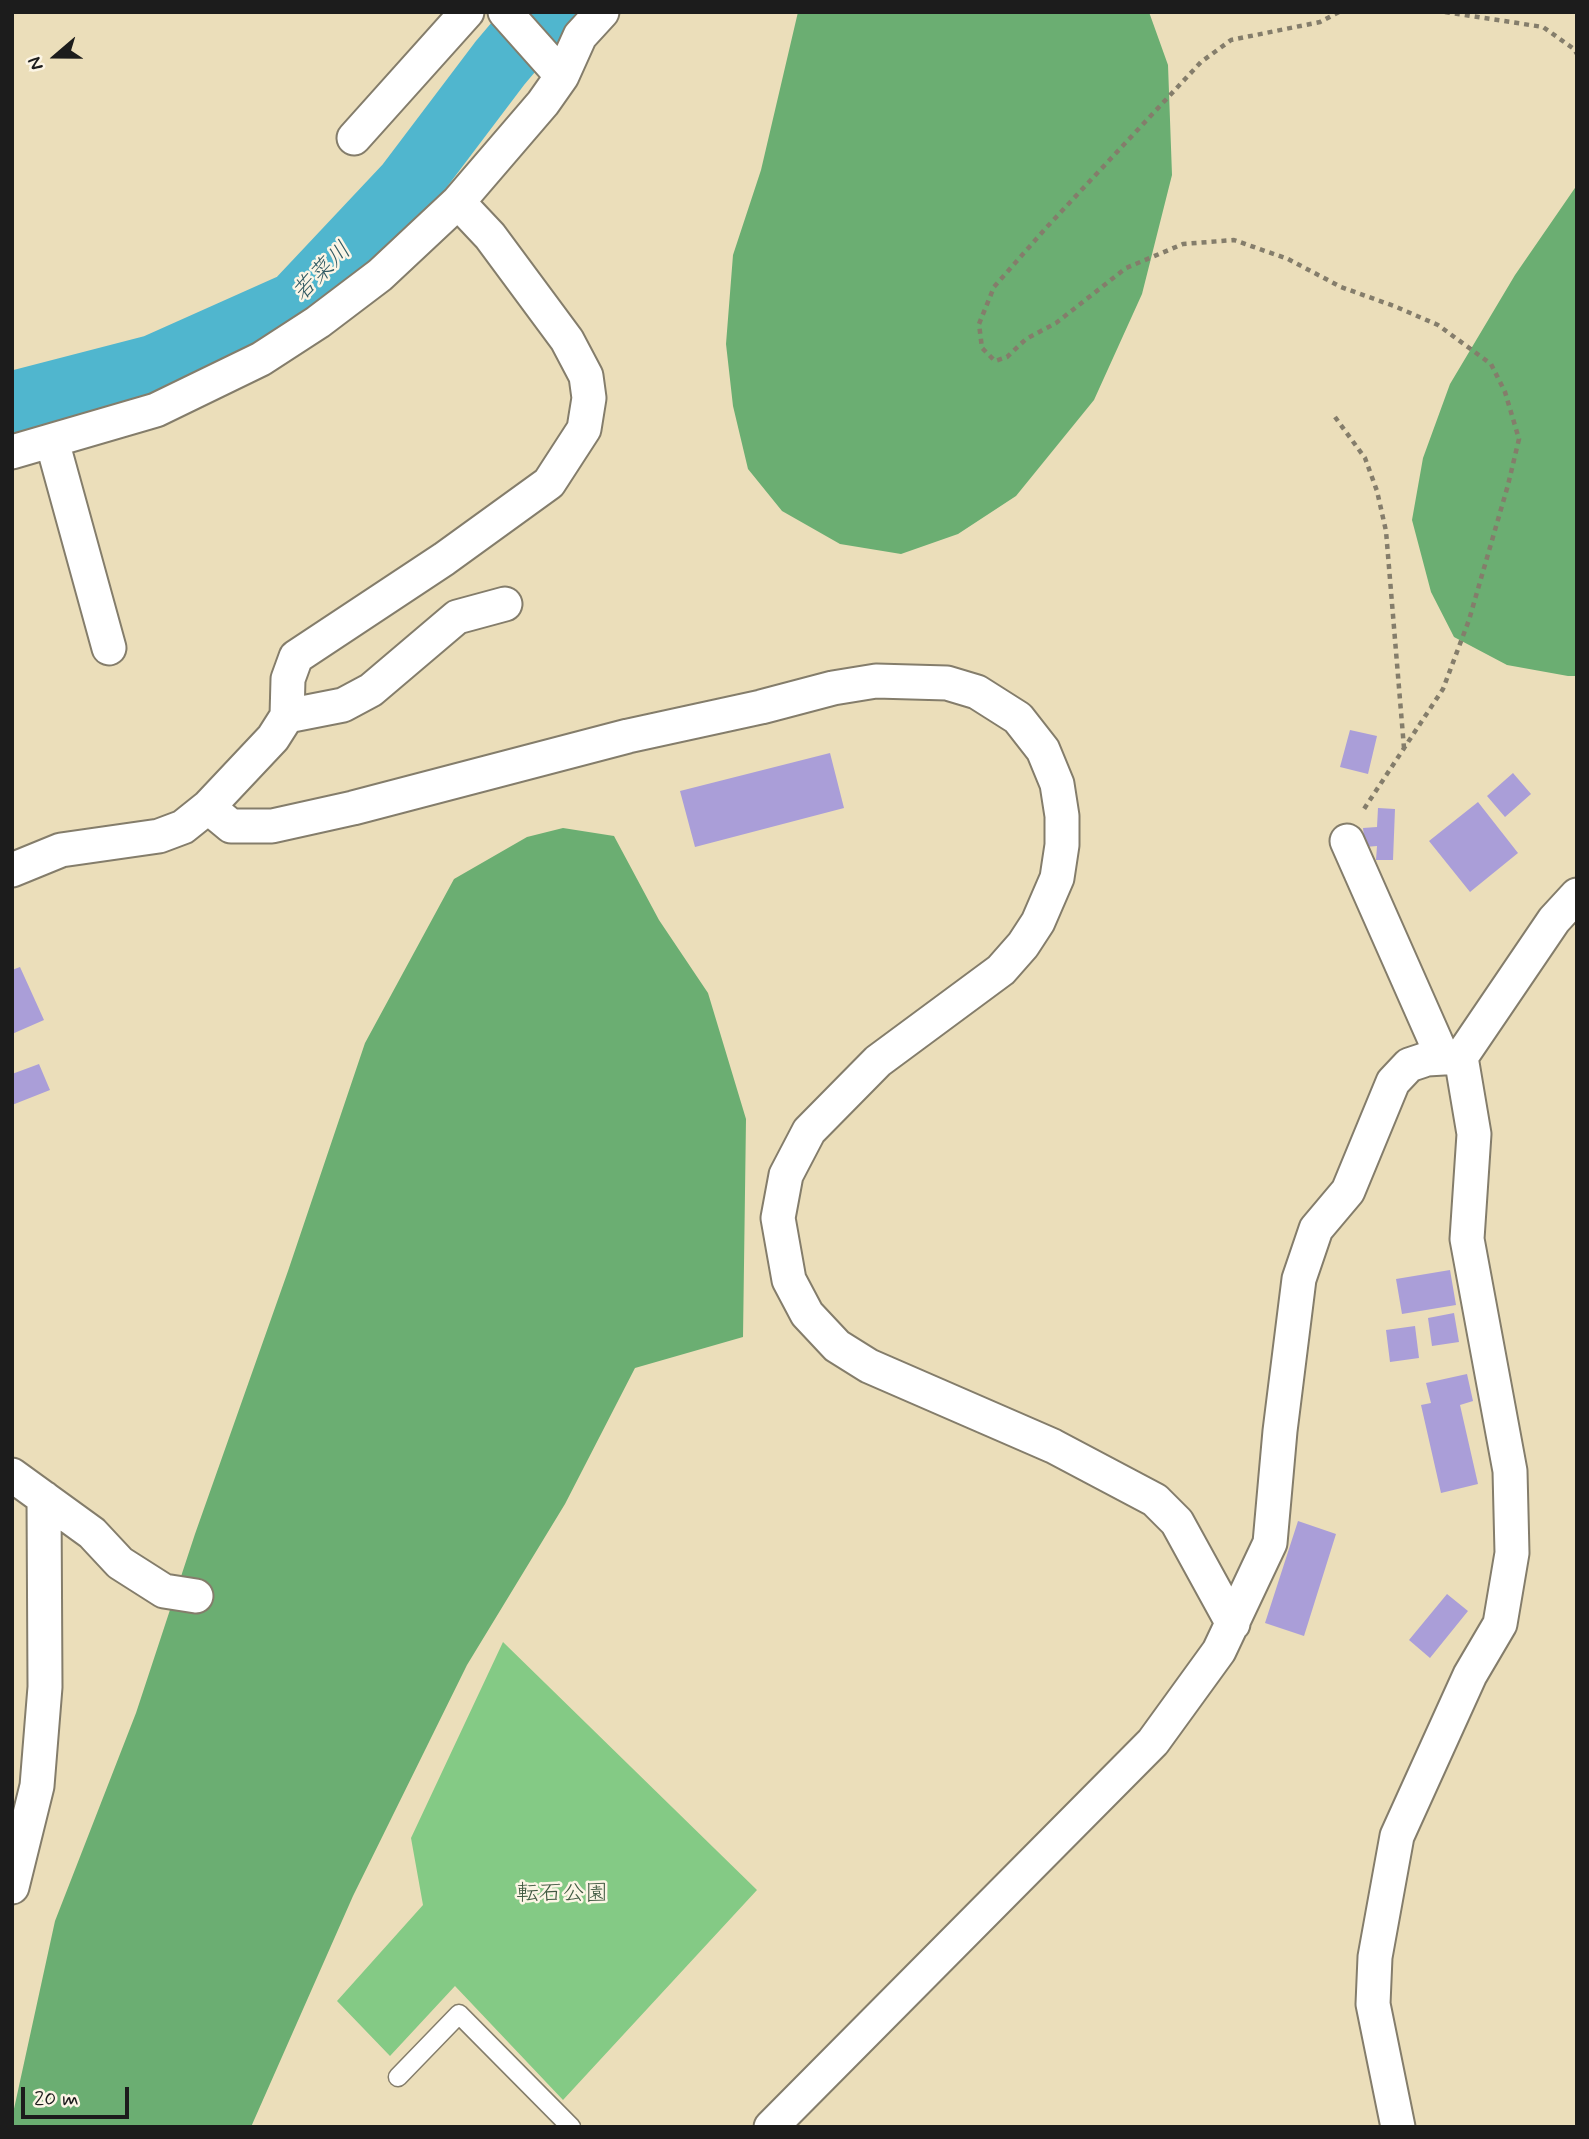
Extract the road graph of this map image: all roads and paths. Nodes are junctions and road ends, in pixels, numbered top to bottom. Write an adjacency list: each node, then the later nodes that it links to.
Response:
1 (467, 12): 8 (street)
2 (505, 12): 7 (street)
3 (602, 12): 7 (street)
4 (1339, 12): 16 (path)
5 (1445, 12): 6 (path)
6 (1577, 54)
7 (558, 71): 9 (street)
8 (354, 138)
9 (458, 202): 11 (street); 15 (street)
10 (1335, 417): 16 (path)
11 (52, 441): 12 (street); 14 (street)
12 (12, 452)
13 (505, 604): 15 (street)
14 (109, 648)
15 (287, 716): 17 (street)
16 (1404, 748): 18 (path)
17 (208, 807): 19 (street); 25 (street)
18 (1347, 841): 21 (street)
19 (12, 870)
20 (1577, 895): 21 (street)
21 (1452, 1058): 25 (street); 30 (street)
22 (12, 1475): 23 (street)
23 (44, 1498): 24 (street); 26 (street)
24 (196, 1596)
25 (1233, 1624): 29 (street)
26 (12, 1887)
27 (398, 2077): 28 (lane)
28 (571, 2127)
29 (771, 2127)
30 (1398, 2127)

